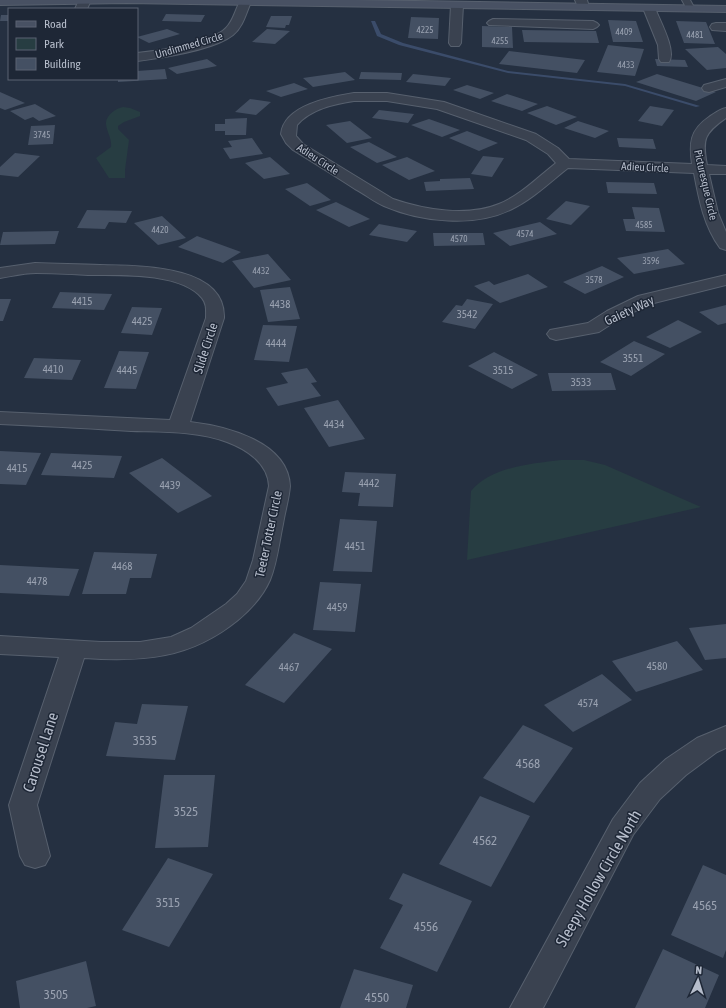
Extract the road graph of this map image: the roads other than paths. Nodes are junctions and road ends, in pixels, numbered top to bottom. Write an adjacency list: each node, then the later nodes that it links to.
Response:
1 (85, 0): 2 (main road); 3 (main road)
2 (162, 0): 4 (main road)
3 (0, 2)
4 (245, 2): 7 (main road); 15 (street, Undimmed Circle)
5 (582, 3): 8 (main road); 9 (main road)
6 (688, 4): 9 (main road); 10 (main road)
7 (457, 5): 8 (main road); 14 (street)
8 (542, 6): 12 (street)
9 (649, 8): 16 (street)
10 (726, 9)
11 (493, 23): 12 (street)
12 (544, 24): 13 (street)
13 (593, 25)
14 (455, 43)
15 (138, 57)
16 (666, 59)
17 (726, 83): 18 (street)
18 (709, 88)
19 (726, 112): 21 (street, Picturesque Circle)
20 (565, 163): 20 (street, Adieu Circle); 21 (street, Adieu Circle)
21 (701, 169): 22 (street, Adieu Circle); 23 (street, Picturesque Circle)
22 (726, 170)
23 (726, 245)
24 (0, 272): 28 (street, Slide Circle)
25 (726, 280): 26 (street, Gaiety Way)
26 (556, 334)
27 (0, 418): 28 (street, Teeter Totter Circle)
28 (178, 427): 30 (street, Teeter Totter Circle)
29 (0, 645): 30 (street, Teeter Totter Circle)
30 (74, 649): 32 (street, Carousel Lane)
31 (726, 736): 33 (street, Sleepy Hollow Circle North)
32 (35, 856)
33 (526, 1008)

